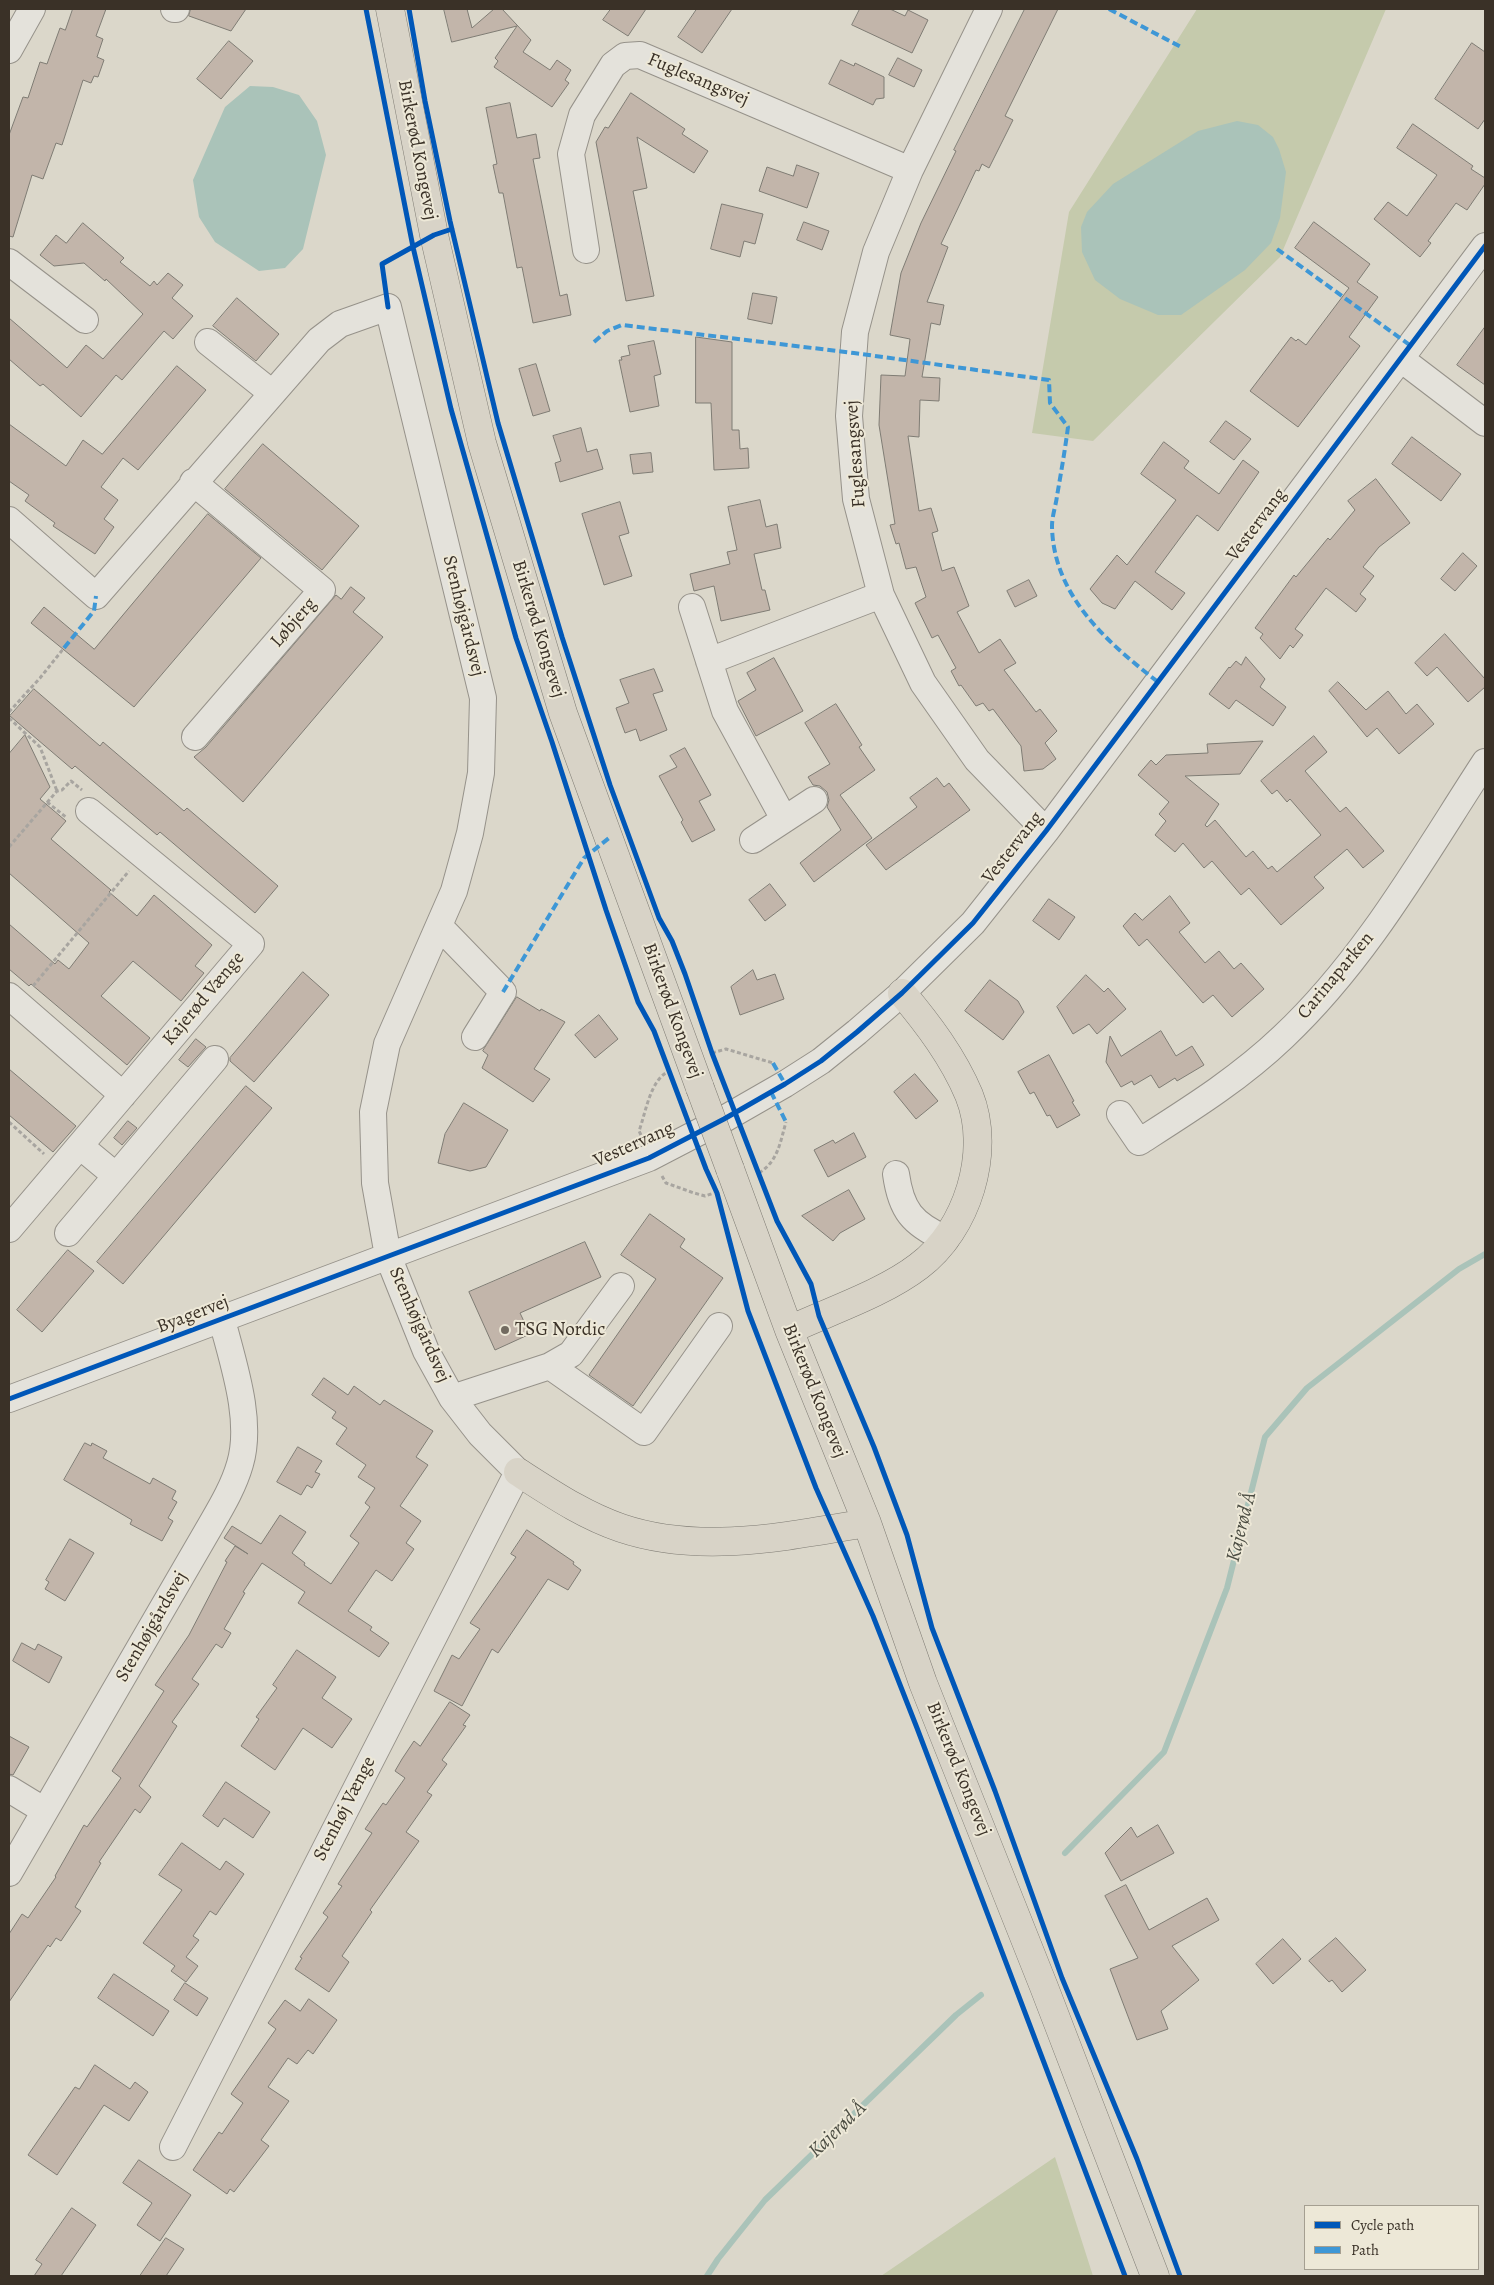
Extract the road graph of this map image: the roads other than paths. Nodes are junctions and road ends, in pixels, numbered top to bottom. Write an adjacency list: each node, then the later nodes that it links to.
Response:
1 (32, 9): 4 (street)
2 (390, 9): 43 (main road, Birkerød Kongevej, bridge)
3 (989, 9): 5 (street, Fuglesangsvej)
4 (9, 50)
5 (910, 170): 7 (street, Fuglesangsvej); 16 (street, Fuglesangsvej)
6 (1485, 246): 11 (street, Vestervang)
7 (586, 250)
8 (9, 262): 9 (street)
9 (85, 320)
10 (208, 342): 12 (street)
11 (1401, 359): 13 (street); 24 (street, Vestervang)
12 (272, 393): 14 (street); 26 (street, Stenhøjgårdsvej)
13 (1485, 423)
14 (193, 482): 15 (street); 19 (street, Løbjerg)
15 (9, 520)
16 (881, 595): 18 (street); 24 (street, Fuglesangsvej)
17 (692, 607): 18 (street)
18 (709, 662): 23 (street)
19 (195, 737)
20 (1485, 762): 32 (street, Carinaparken)
21 (814, 800): 23 (street)
22 (89, 811): 31 (street, Kajerød Vænge)
23 (784, 819): 25 (street)
24 (1046, 831): 27 (street, Vestervang)
25 (753, 840)
26 (439, 926): 29 (street); 39 (street, Stenhøjgårdsvej)
27 (902, 993): 38 (main road); 39 (street, Vestervang)
28 (13, 1000): 31 (street)
29 (475, 1037)
30 (215, 1060): 35 (street)
31 (124, 1095): 33 (street, Kajerød Vænge)
32 (1120, 1114)
33 (80, 1146): 35 (street); 36 (street, Kajerød Vænge)
34 (896, 1174): 38 (street)
35 (115, 1175): 37 (street)
36 (9, 1230)
37 (68, 1233)
38 (946, 1239): 43 (main road)
39 (388, 1256): 41 (street, Byagervej); 45 (street, Stenhøjgårdsvej)
40 (621, 1286): 44 (street)
41 (222, 1320): 46 (street, Byagervej); 50 (street, Stenhøjgårdsvej)
42 (719, 1326): 44 (street)
43 (789, 1330): 48 (main road, Birkerød Kongevej)
44 (550, 1366): 45 (street)
45 (452, 1398): 47 (street, Stenhøjgårdsvej)
46 (9, 1400)
47 (518, 1472): 48 (main road); 52 (street, Stenhøj Vænge)
48 (867, 1524): 53 (main road, Birkerød Kongevej)
49 (9, 1789): 50 (street)
50 (45, 1811): 51 (street, Stenhøjgårdsvej)
51 (9, 1873)
52 (173, 2147)
53 (1155, 2276)

